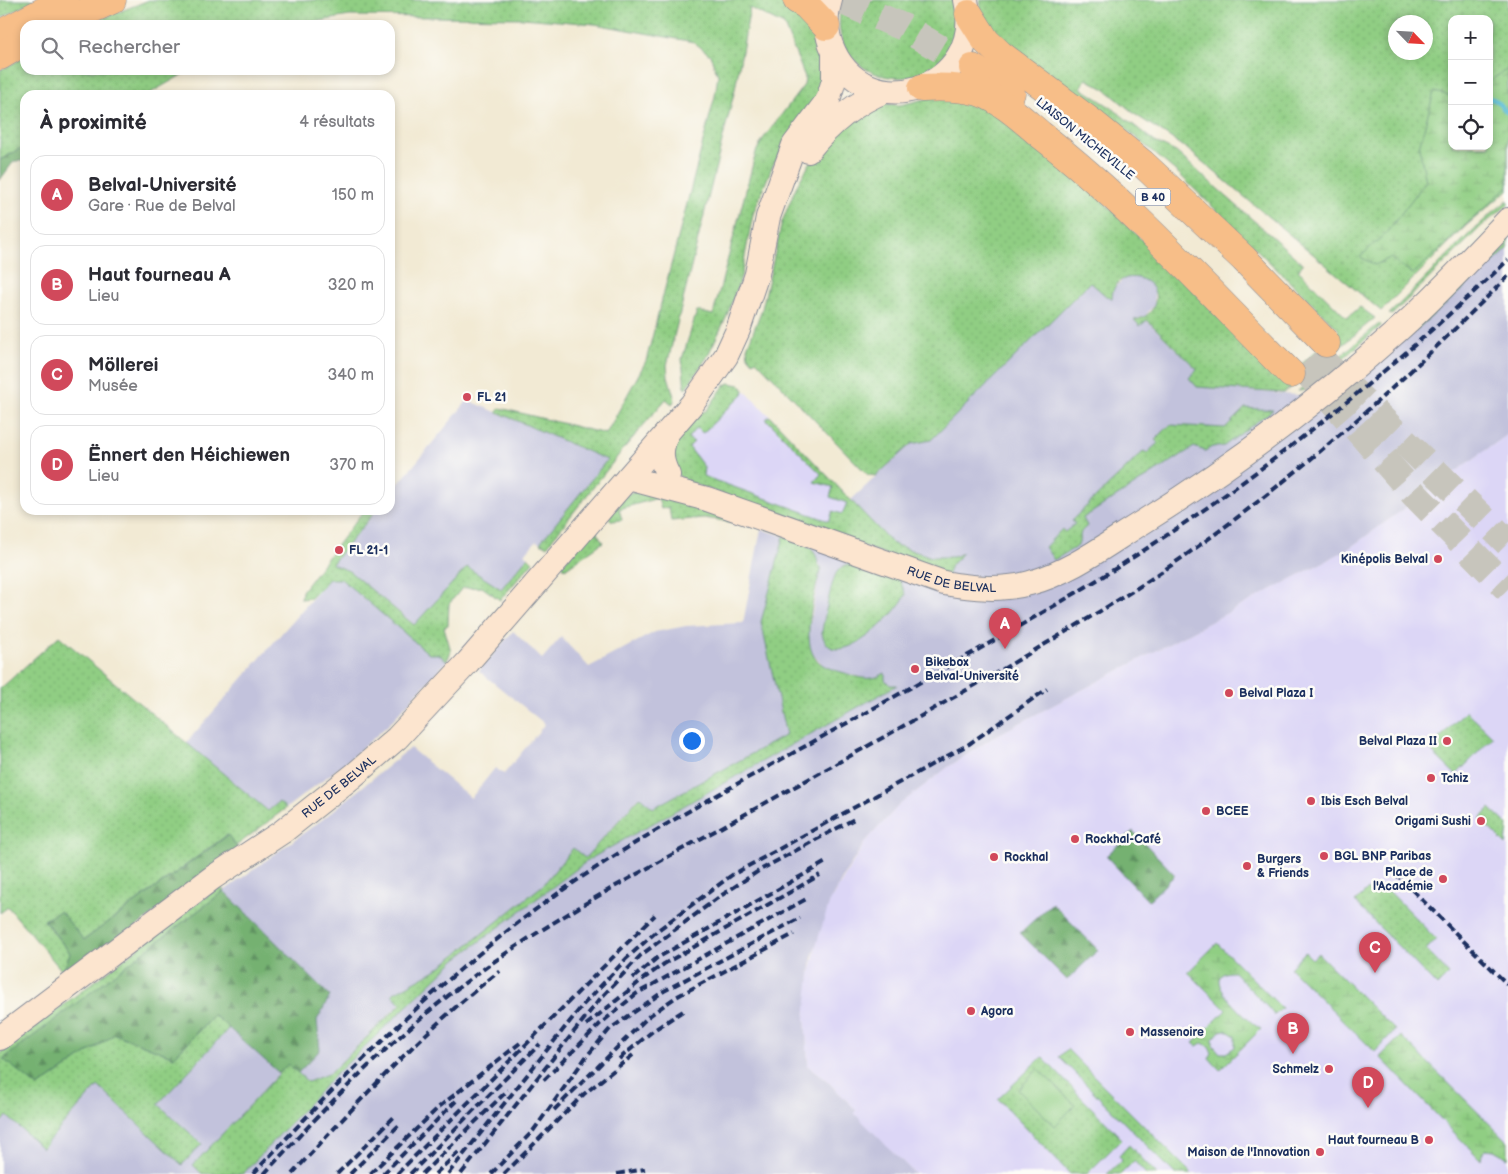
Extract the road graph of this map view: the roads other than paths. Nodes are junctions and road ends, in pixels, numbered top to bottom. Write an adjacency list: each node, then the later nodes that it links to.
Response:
1 (65, 0): 6 (highway)
2 (112, 0): 7 (highway)
3 (797, 0): 9 (highway)
4 (830, 0): 9 (main road)
5 (968, 7): 15 (main road); 19 (highway, B 40)
6 (27, 20)
7 (68, 20)
8 (20, 24): 10 (highway)
9 (826, 26): 12 (main road)
10 (0, 34)
11 (20, 44): 13 (highway)
12 (834, 53): 16 (main road); 17 (main road)
13 (0, 56)
14 (975, 64): 19 (highway, LIAISON MICHEVILLE / B 40)
15 (922, 88): 16 (main road); 19 (highway, B 40)
16 (885, 91): 17 (main road)
17 (779, 187): 20 (main road)
18 (1508, 220): 24 (main road, RUE DE BELVAL)
19 (1308, 358)
20 (668, 432): 21 (main road); 22 (main road)
21 (644, 460): 22 (main road, RUE DE BELVAL); 23 (main road, RUE DE BELVAL)
22 (668, 475): 24 (main road, RUE DE BELVAL)
23 (628, 478): 24 (main road, RUE DE BELVAL); 25 (main road, RUE DE BELVAL)
24 (707, 499)
25 (0, 1038)

